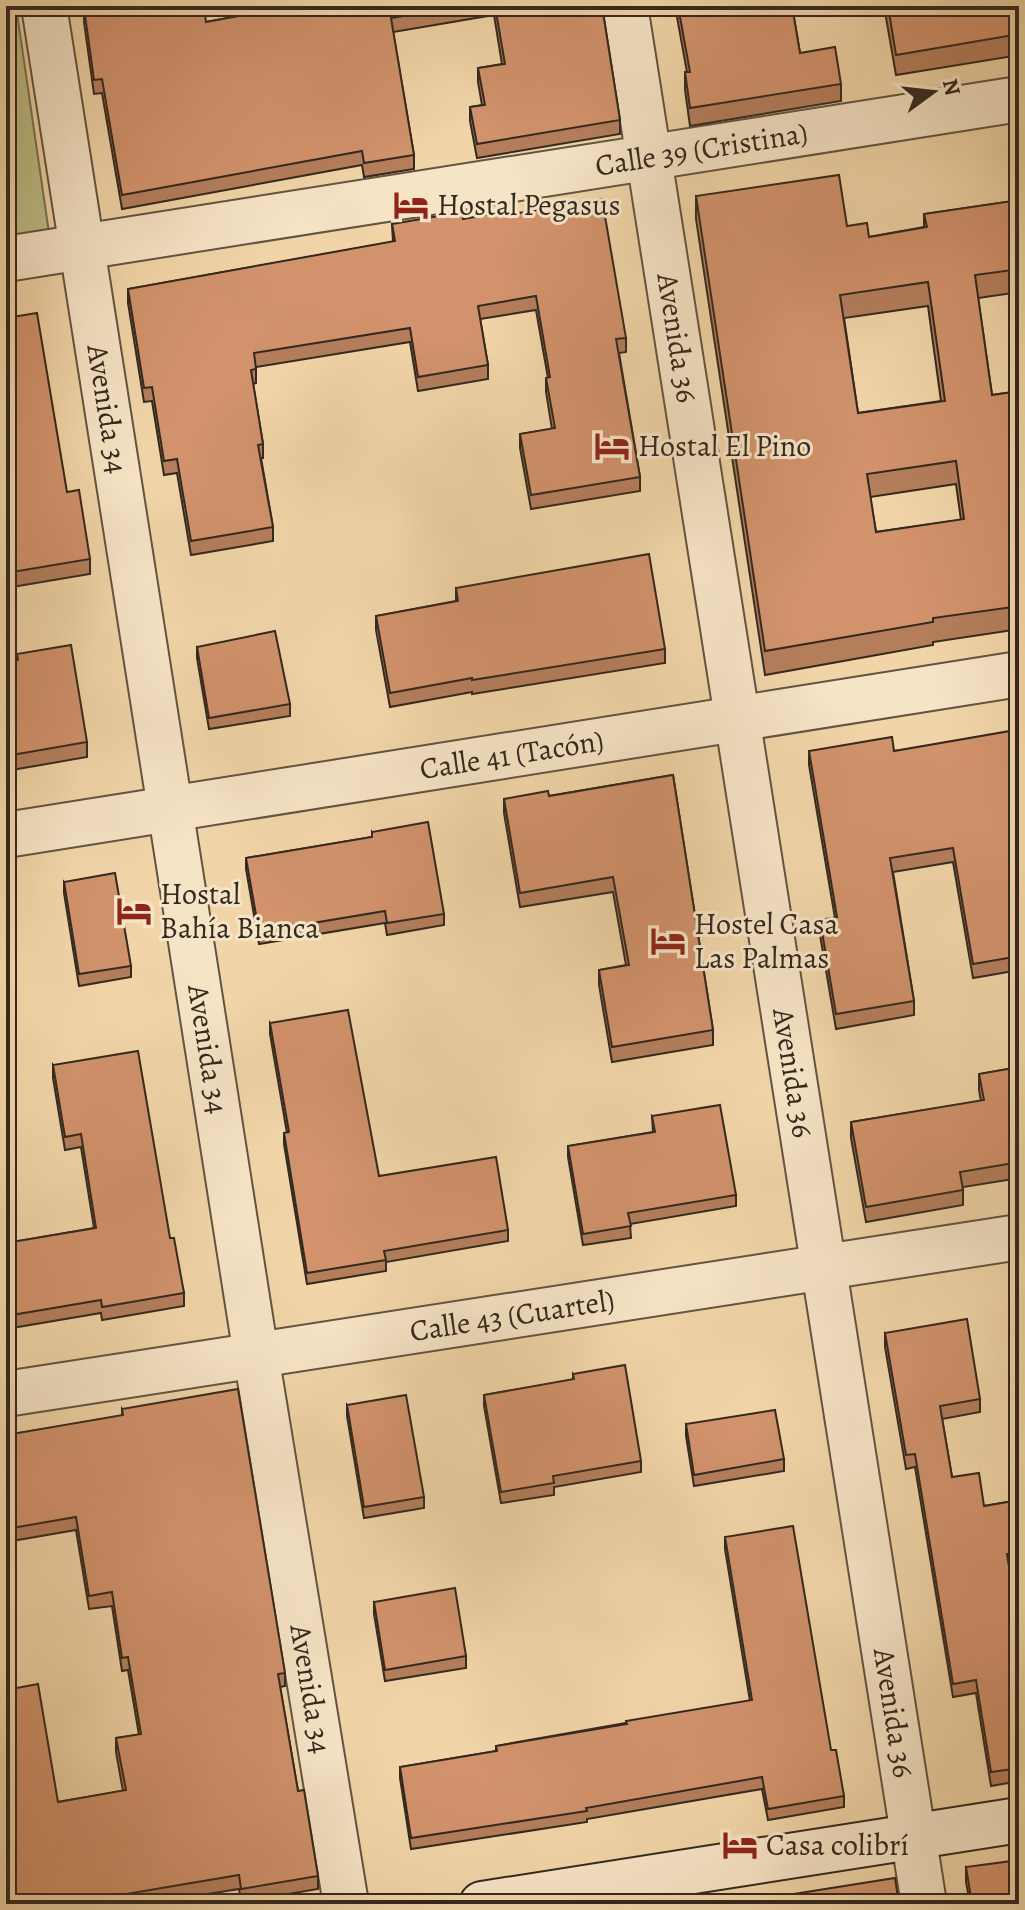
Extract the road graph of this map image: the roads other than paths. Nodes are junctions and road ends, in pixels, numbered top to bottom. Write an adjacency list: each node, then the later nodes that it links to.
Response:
1 (44, 6): 5 (street, Avenida 34)
2 (625, 6): 4 (street, Avenida 36)
3 (1019, 99): 4 (street, Calle 39 (Cristina))
4 (648, 156): 5 (street, Calle 39 (Cristina)); 8 (street, Avenida 36)
5 (82, 248): 6 (street, Calle 39 (Cristina)); 9 (street, Avenida 34)
6 (6, 259)
7 (1019, 674): 8 (street, Calle 41 (Tacón))
8 (737, 719): 9 (street, Calle 41 (Tacón)); 12 (street, Avenida 36)
9 (170, 809): 10 (street, Calle 41 (Tacón)); 13 (street, Avenida 34)
10 (6, 835)
11 (1019, 1237): 12 (street, Calle 43 (Cuartel))
12 (823, 1267): 13 (street, Calle 43 (Cuartel)); 16 (street, Avenida 36)
13 (256, 1355): 14 (street, Calle 43 (Cuartel)); 17 (street, Avenida 34)
14 (6, 1394)
15 (1019, 1820): 16 (street)
16 (913, 1835): 18 (street); 19 (street, Avenida 36)
17 (346, 1904)
18 (482, 1904)
19 (924, 1904)

